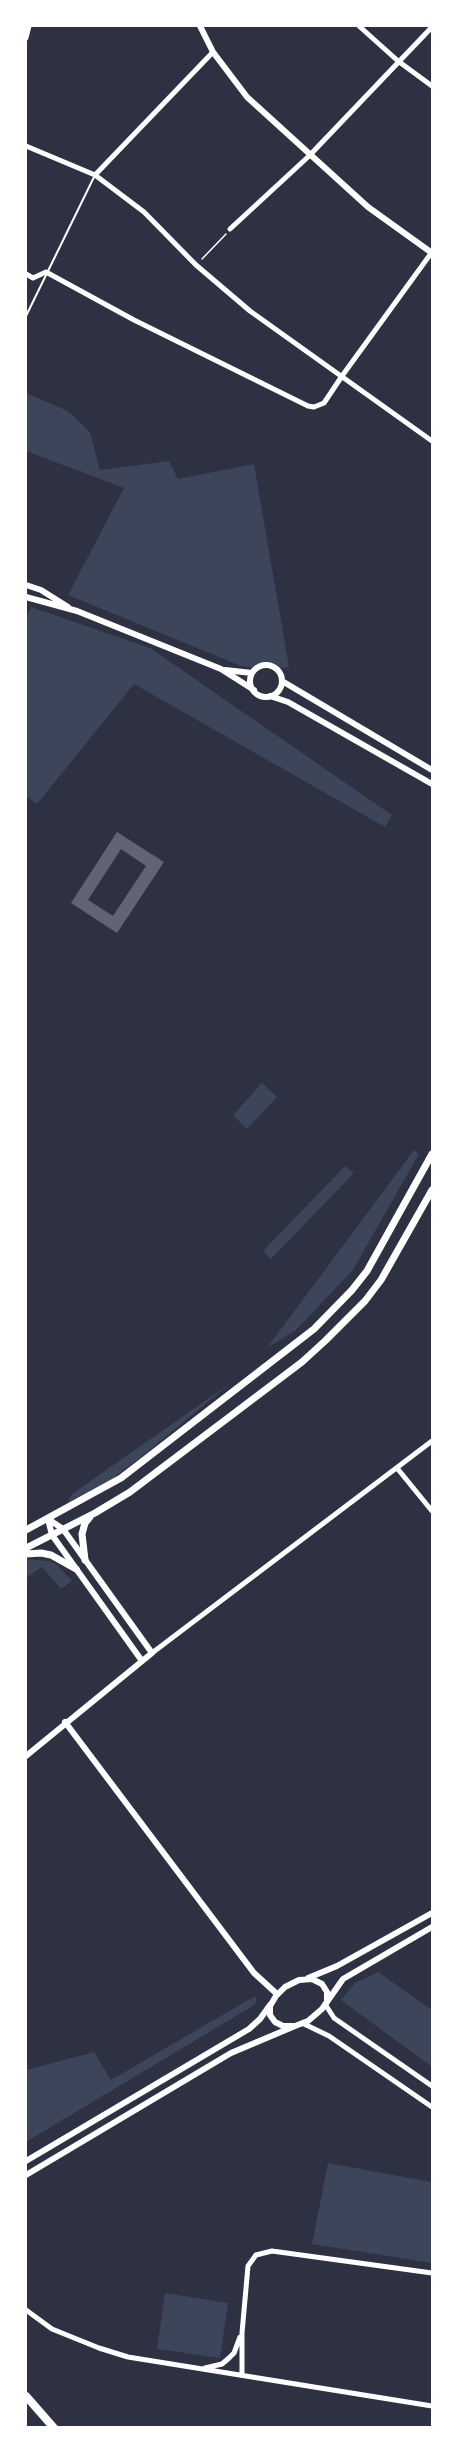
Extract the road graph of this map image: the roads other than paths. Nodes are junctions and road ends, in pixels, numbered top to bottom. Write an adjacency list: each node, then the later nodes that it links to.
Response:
1 (29, 26): 5 (street)
2 (200, 26): 6 (street)
3 (359, 26): 7 (street)
4 (432, 27): 7 (street)
5 (26, 38)
6 (213, 52): 10 (street); 11 (street)
7 (398, 61): 8 (street); 10 (street)
8 (432, 86)
9 (26, 146): 11 (street)
10 (309, 156): 12 (street); 13 (street)
11 (94, 175): 14 (lane); 17 (street)
12 (230, 229)
13 (432, 253): 17 (street)
14 (46, 272): 15 (street); 16 (lane); 17 (street)
15 (26, 274)
16 (26, 316)
17 (342, 376): 18 (street)
18 (432, 441)
19 (26, 585): 21 (street)
20 (26, 597): 21 (street)
21 (77, 612): 22 (street)
22 (221, 669): 23 (street); 25 (street)
23 (252, 673): 24 (street); 25 (street)
24 (282, 681): 26 (street); 27 (street)
25 (254, 690): 26 (street)
26 (270, 696): 28 (street)
27 (432, 770)
28 (432, 784)
29 (432, 1154): 35 (main road)
30 (432, 1190): 34 (main road)
31 (432, 1441): 32 (street)
32 (397, 1468): 33 (street); 43 (street)
33 (432, 1511)
34 (95, 1513): 36 (main road); 41 (main road)
35 (48, 1519): 36 (street); 37 (main road); 38 (street)
36 (63, 1529): 38 (main road); 41 (street)
37 (26, 1530)
38 (52, 1535): 39 (main road); 42 (street)
39 (26, 1548)
40 (26, 1554): 42 (main road)
41 (85, 1560): 43 (street)
42 (76, 1569): 44 (street)
43 (152, 1653): 44 (street)
44 (142, 1660): 45 (street)
45 (65, 1722): 46 (street); 50 (street)
46 (26, 1756)
47 (432, 1913): 49 (street)
48 (432, 1927): 52 (street)
49 (303, 1979): 50 (street); 52 (street)
50 (277, 1994): 51 (street)
51 (272, 2002): 53 (street); 56 (street)
52 (326, 2003): 53 (street); 54 (street)
53 (298, 2025): 55 (street); 57 (street)
54 (432, 2086)
55 (432, 2107)
56 (26, 2161)
57 (26, 2175)
58 (432, 2273): 60 (street)
59 (26, 2310): 61 (street)
60 (242, 2333): 61 (street); 62 (street)
61 (199, 2368): 62 (street)
62 (242, 2376): 64 (street)
63 (26, 2396): 65 (highway)
64 (432, 2406)
65 (54, 2427)

